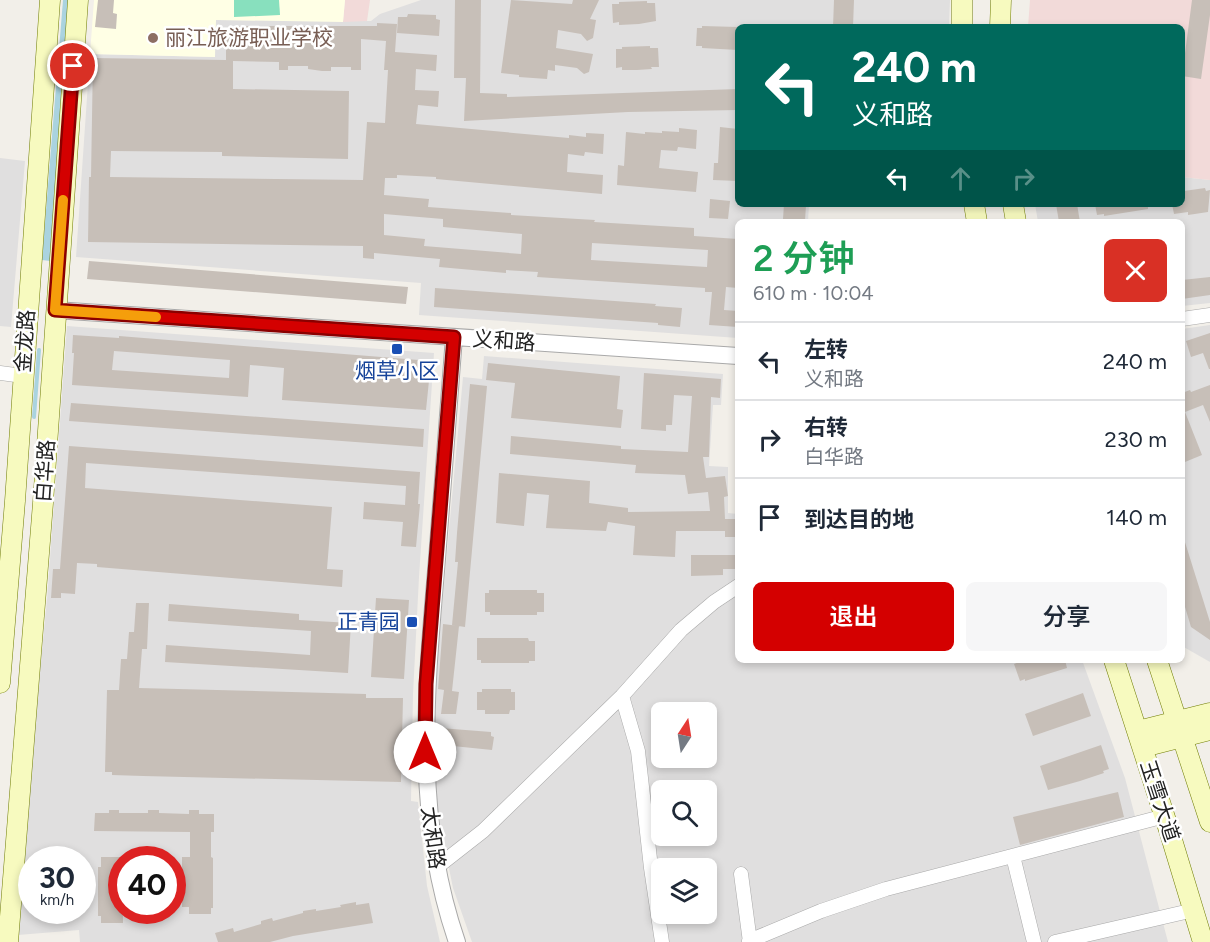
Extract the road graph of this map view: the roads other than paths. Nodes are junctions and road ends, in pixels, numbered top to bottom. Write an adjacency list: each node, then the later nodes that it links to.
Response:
1 (50, 0): 13 (main road, 金龙路)
2 (78, 0): 7 (main road, 白华路)
3 (962, 0): 5 (main road)
4 (1001, 0): 6 (main road)
5 (962, 24)
6 (1000, 24)
7 (55, 310): 10 (street, 义和路); 31 (main road, 白华路)
8 (1210, 315): 9 (street)
9 (1185, 319)
10 (454, 337): 11 (street, 义和路); 27 (street, 太和路)
11 (735, 356)
12 (0, 373): 13 (street)
13 (23, 376): 14 (main road, 金龙路)
14 (6, 540): 18 (main road, 金龙路)
15 (735, 588): 19 (street)
16 (1115, 663): 23 (main road, 玉雪大道)
17 (1157, 663): 21 (main road, 玉雪大道)
18 (0, 682)
19 (622, 696): 27 (street); 33 (street)
20 (1210, 713): 21 (main road)
21 (1180, 728): 22 (main road); 23 (main road); 25 (main road, 玉雪大道)
22 (1210, 730)
23 (1140, 739): 24 (main road, 玉雪大道)
24 (1165, 816): 26 (street); 29 (main road, 玉雪大道)
25 (1210, 822)
26 (1013, 856): 30 (street); 34 (street)
27 (437, 867): 32 (street, 太和路)
28 (741, 874): 30 (street)
29 (1194, 910): 35 (street); 36 (main road, 玉雪大道)
30 (749, 941)
31 (8, 942)
32 (457, 942)
33 (662, 942)
34 (1034, 942)
35 (1055, 942)
36 (1203, 942)

